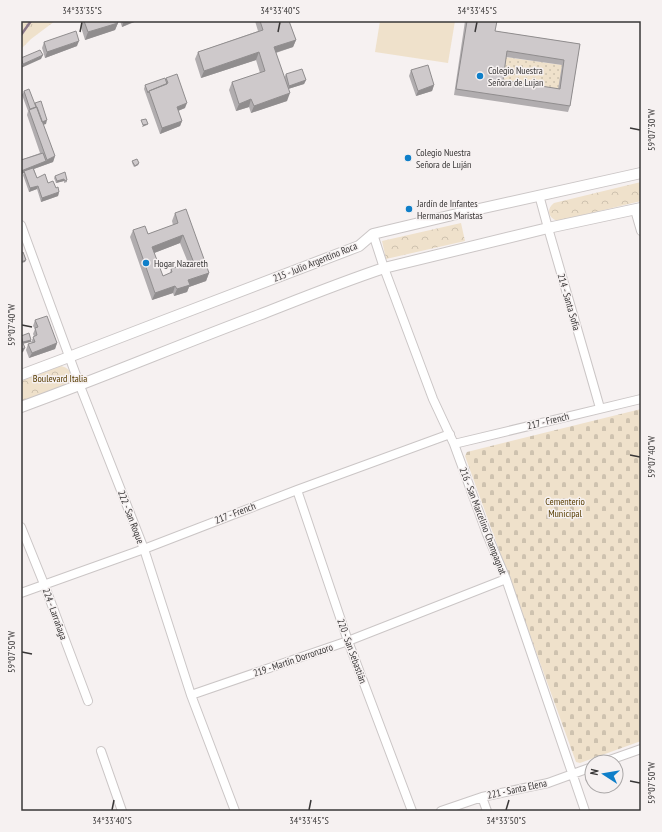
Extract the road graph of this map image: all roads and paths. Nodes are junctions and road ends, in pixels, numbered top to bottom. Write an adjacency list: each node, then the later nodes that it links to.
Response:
1 (641, 173): 2 (street, 215 - Julio Argentino Roca)
2 (539, 195): 5 (street, 214 - Santa Sofía); 7 (street, 215 - Julio Argentino Roca)
3 (638, 209): 5 (street); 6 (street)
4 (21, 225): 9 (street, 222 - San Roque)
5 (548, 228): 8 (street); 14 (street, 214 - Santa Sofía)
6 (641, 231)
7 (373, 234): 8 (street, 216 - San Marcelino Champagnat); 9 (street, 215 - Julio Argentino Roca)
8 (384, 268): 11 (street); 15 (street, 216 - San Marcelino Champagnat)
9 (69, 358): 10 (street, 215 - Julio Argentino Roca); 11 (street, 222 - San Roque)
10 (21, 375)
11 (80, 386): 13 (street); 19 (street, 222 - San Roque)
12 (641, 399): 14 (street, 217 - French)
13 (21, 408)
14 (600, 408): 16 (street, 217 - French)
15 (450, 434): 16 (street, 216 - San Marcelino Champagnat); 17 (street, 217 - French)
16 (454, 444): 20 (street, 216 - San Marcelino Champagnat)
17 (297, 490): 19 (street, 217 - French); 23 (street, 220 - San Sebastián)
18 (21, 527): 21 (street, 224 - Larrañaga)
19 (144, 548): 21 (street, 217 - French); 24 (street, 222 - San Roque)
20 (506, 580): 23 (street, 219 - Martín Dorronzoro); 30 (street, 216 - San Marcelino Champagnat)
21 (44, 584): 22 (street, 217 - French); 25 (street, 224 - Larrañaga)
22 (21, 593)
23 (348, 641): 24 (street, 219 - Martín Dorronzoro); 34 (street, 220 - San Sebastián)
24 (192, 695): 33 (street, 222 - San Roque)
25 (88, 701)
26 (641, 749): 28 (street)
27 (101, 751): 32 (street)
28 (624, 755)
29 (584, 769): 30 (street, 221 - Santa Elena)
30 (572, 774): 31 (street, 221 - Santa Elena); 37 (street, 216 - San Marcelino Champagnat)
31 (482, 797): 35 (street, 221 - Santa Elena); 36 (street)
32 (122, 811)
33 (235, 811)
34 (412, 811)
35 (441, 811)
36 (487, 811)
37 (585, 811)

